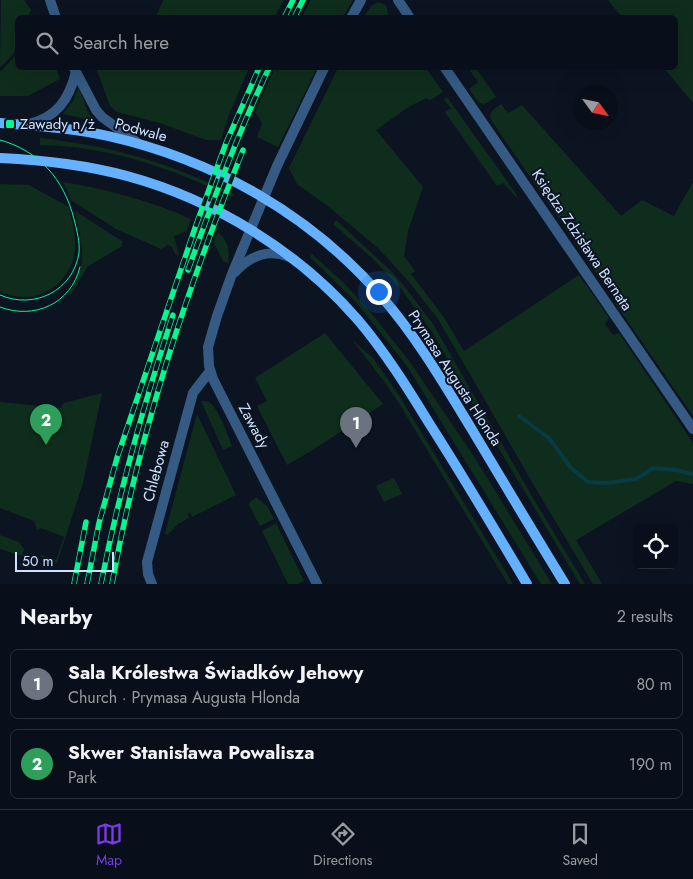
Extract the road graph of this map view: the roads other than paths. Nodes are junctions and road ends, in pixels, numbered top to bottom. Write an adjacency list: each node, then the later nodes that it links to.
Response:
1 (50, 0): 4 (street)
2 (361, 0): 5 (street)
3 (398, 0): 6 (street)
4 (55, 15)
5 (353, 15)
6 (408, 15)
7 (75, 70): 11 (street); 12 (street)
8 (323, 70): 14 (street, Zawady)
9 (446, 70): 19 (street, Księdza Zdzisława Bernata)
10 (0, 123): 11 (main road, Podwale)
11 (24, 125): 12 (main road, Podwale)
12 (139, 144): 14 (main road, Podwale)
13 (0, 158): 15 (main road)
14 (264, 197): 15 (street, Zawady); 23 (main road, Prymasa Augusta Hlonda)
15 (250, 230): 16 (main road); 17 (street, Zawady)
16 (295, 260): 17 (street); 22 (main road)
17 (232, 274): 18 (street, Zawady)
18 (210, 371): 20 (street, Chlebowa); 21 (street, Zawady)
19 (693, 429)
20 (152, 584)
21 (317, 584)
22 (527, 584)
23 (565, 584)

